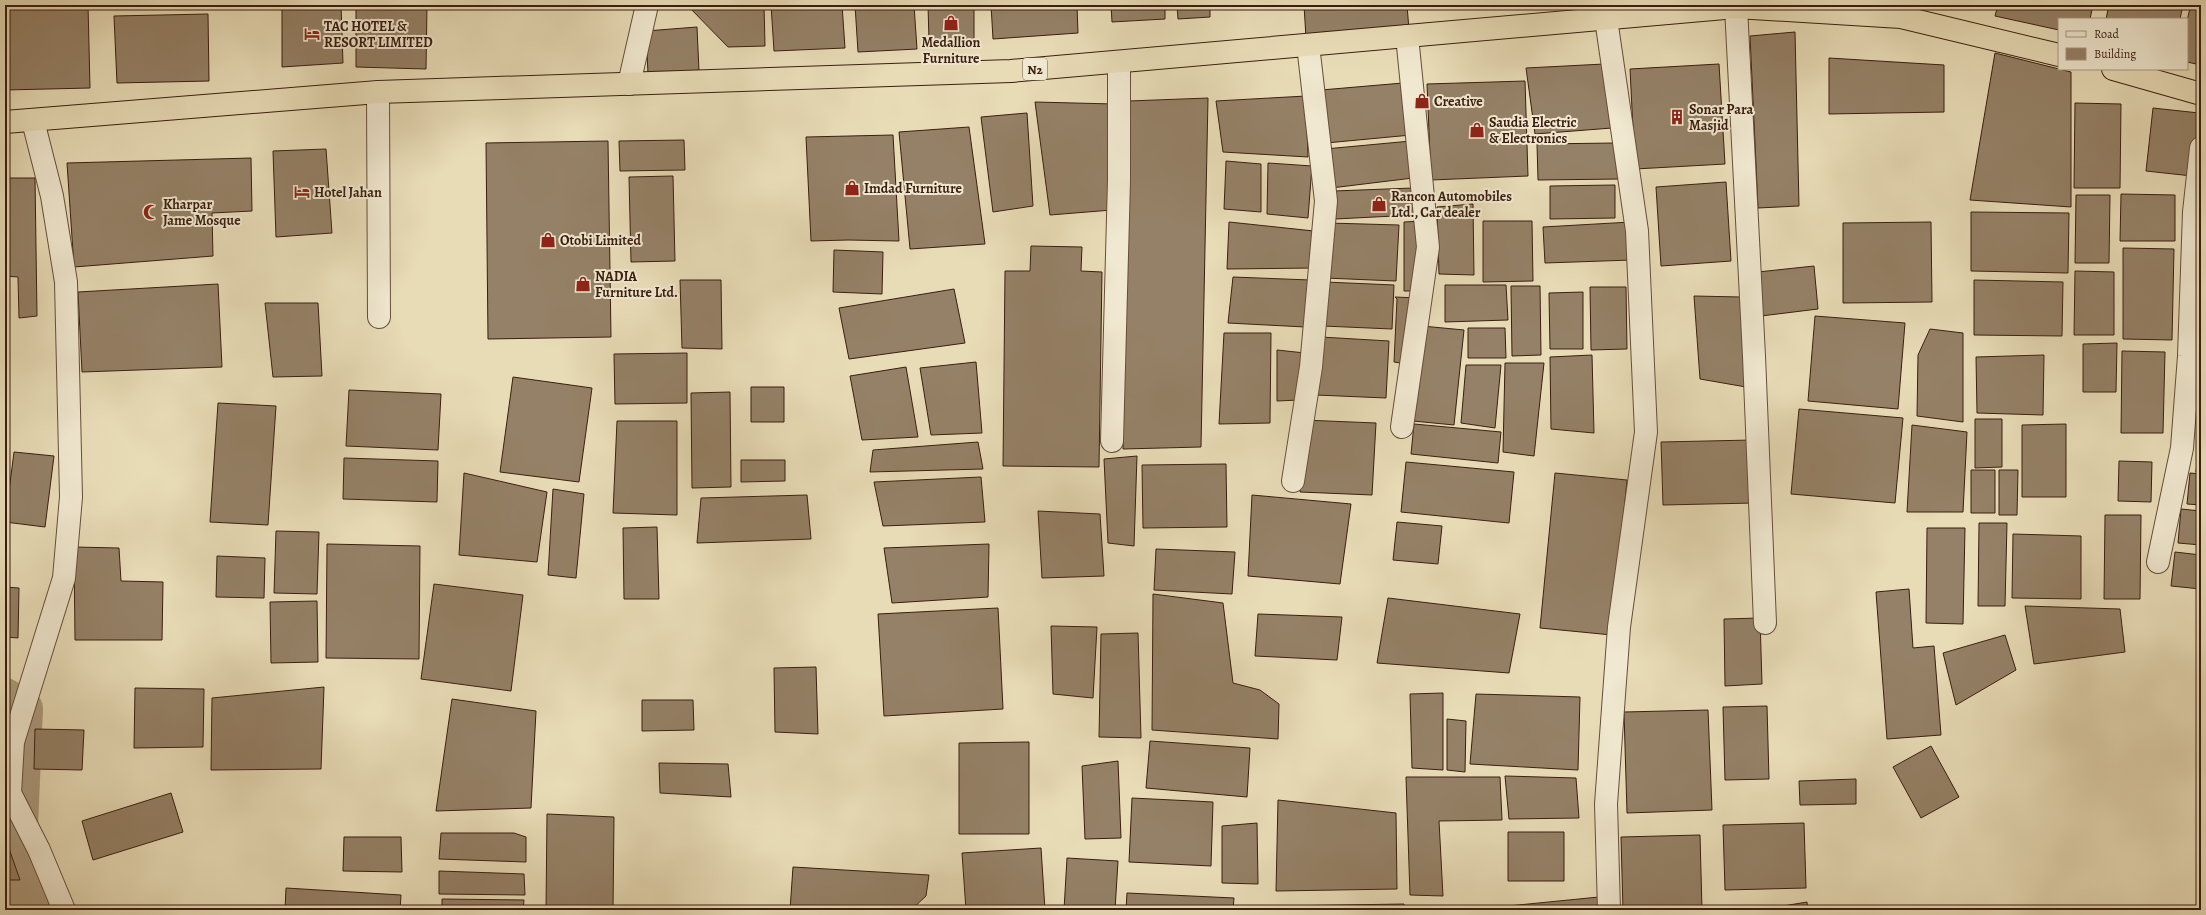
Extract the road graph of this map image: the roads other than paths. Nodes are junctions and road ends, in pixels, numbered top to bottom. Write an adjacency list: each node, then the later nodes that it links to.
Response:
1 (647, 5): 10 (street)
2 (1736, 7): 3 (highway, N2); 4 (highway, N2); 21 (street)
3 (1901, 11): 7 (highway, N2)
4 (1606, 19): 5 (highway, N2); 23 (street)
5 (1407, 36): 6 (highway, N2); 17 (street)
6 (1308, 45): 8 (highway, N2); 19 (street)
7 (2058, 55)
8 (1119, 62): 10 (highway, N2); 18 (street)
9 (2117, 70): 12 (highway)
10 (628, 84): 11 (highway, N2)
11 (378, 92): 13 (highway, N2); 16 (street)
12 (2201, 94)
13 (33, 121): 14 (highway, N2); 22 (street)
14 (5, 122)
15 (2201, 148): 20 (street)
16 (379, 317)
17 (1402, 427)
18 (1112, 441)
19 (1293, 481)
20 (2158, 562)
21 (1765, 623)
22 (64, 910)
23 (1609, 910)

